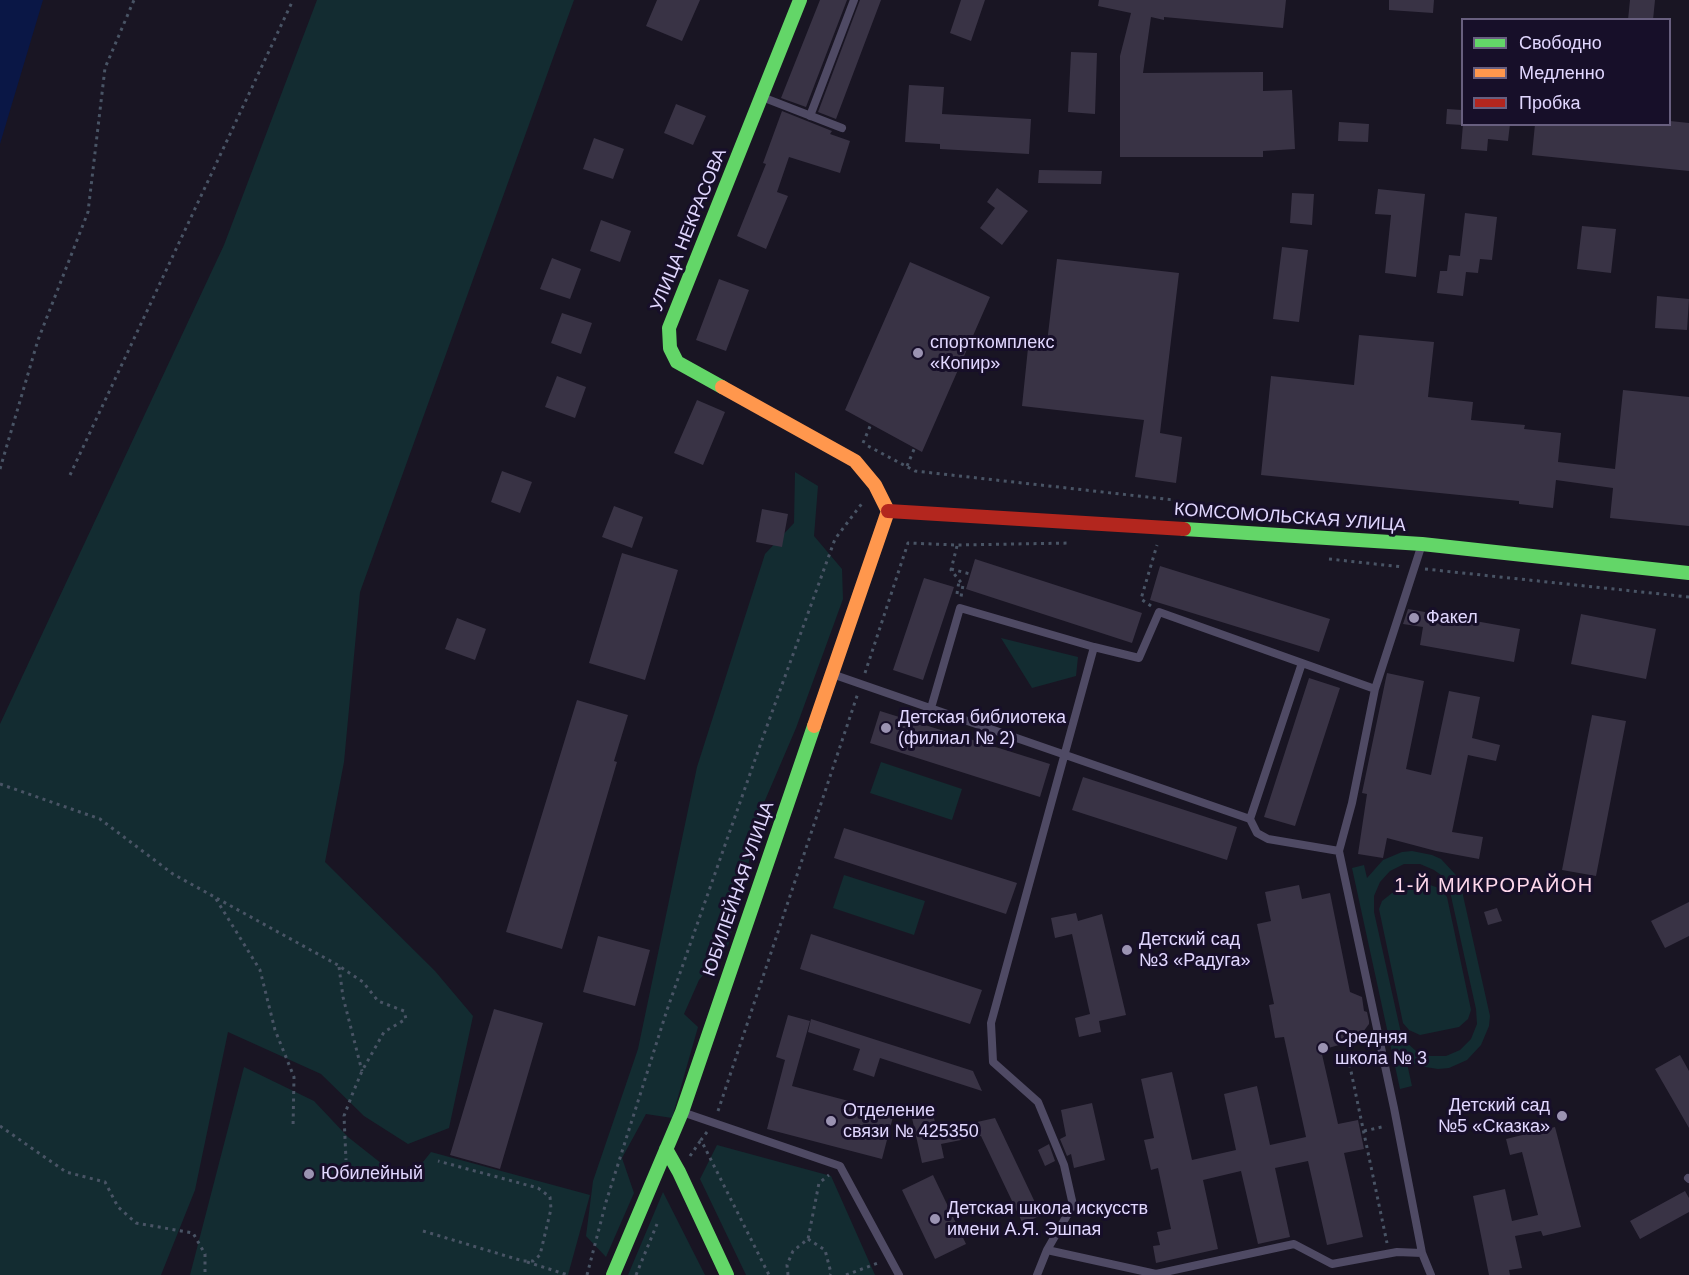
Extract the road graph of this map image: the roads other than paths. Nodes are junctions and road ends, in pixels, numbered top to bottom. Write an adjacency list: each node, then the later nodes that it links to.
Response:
1 (800, 0): 3 (street, УЛИЦА НЕКРАСОВА)
2 (854, 0): 4 (lane)
3 (761, 97): 4 (lane); 6 (street, УЛИЦА НЕКРАСОВА)
4 (810, 116): 5 (lane)
5 (842, 128)
6 (888, 511): 7 (street, КОМСОМОЛЬСКАЯ УЛИЦА); 11 (street, ЮБИЛЕЙНАЯ УЛИЦА)
7 (1422, 544): 8 (street, КОМСОМОЛЬСКАЯ УЛИЦА); 12 (lane)
8 (1689, 573)
9 (1094, 646): 10 (lane); 13 (lane); 14 (lane)
10 (1302, 663): 12 (lane); 15 (lane)
11 (832, 674): 13 (lane); 17 (street, ЮБИЛЕЙНАЯ УЛИЦА)
12 (1376, 689): 16 (lane)
13 (931, 708): 14 (lane)
14 (1065, 756): 15 (lane); 19 (lane)
15 (1250, 819): 16 (lane)
16 (1339, 851): 20 (lane)
17 (682, 1112): 18 (street, ЮБИЛЕЙНАЯ УЛИЦА); 23 (lane)
18 (666, 1149): 21 (street, ЮБИЛЕЙНАЯ УЛИЦА); 22 (street)
19 (1047, 1250): 20 (lane); 24 (lane)
20 (1422, 1253): 25 (lane)
21 (613, 1275)
22 (727, 1275)
23 (899, 1275)
24 (1037, 1275)
25 (1431, 1275)

